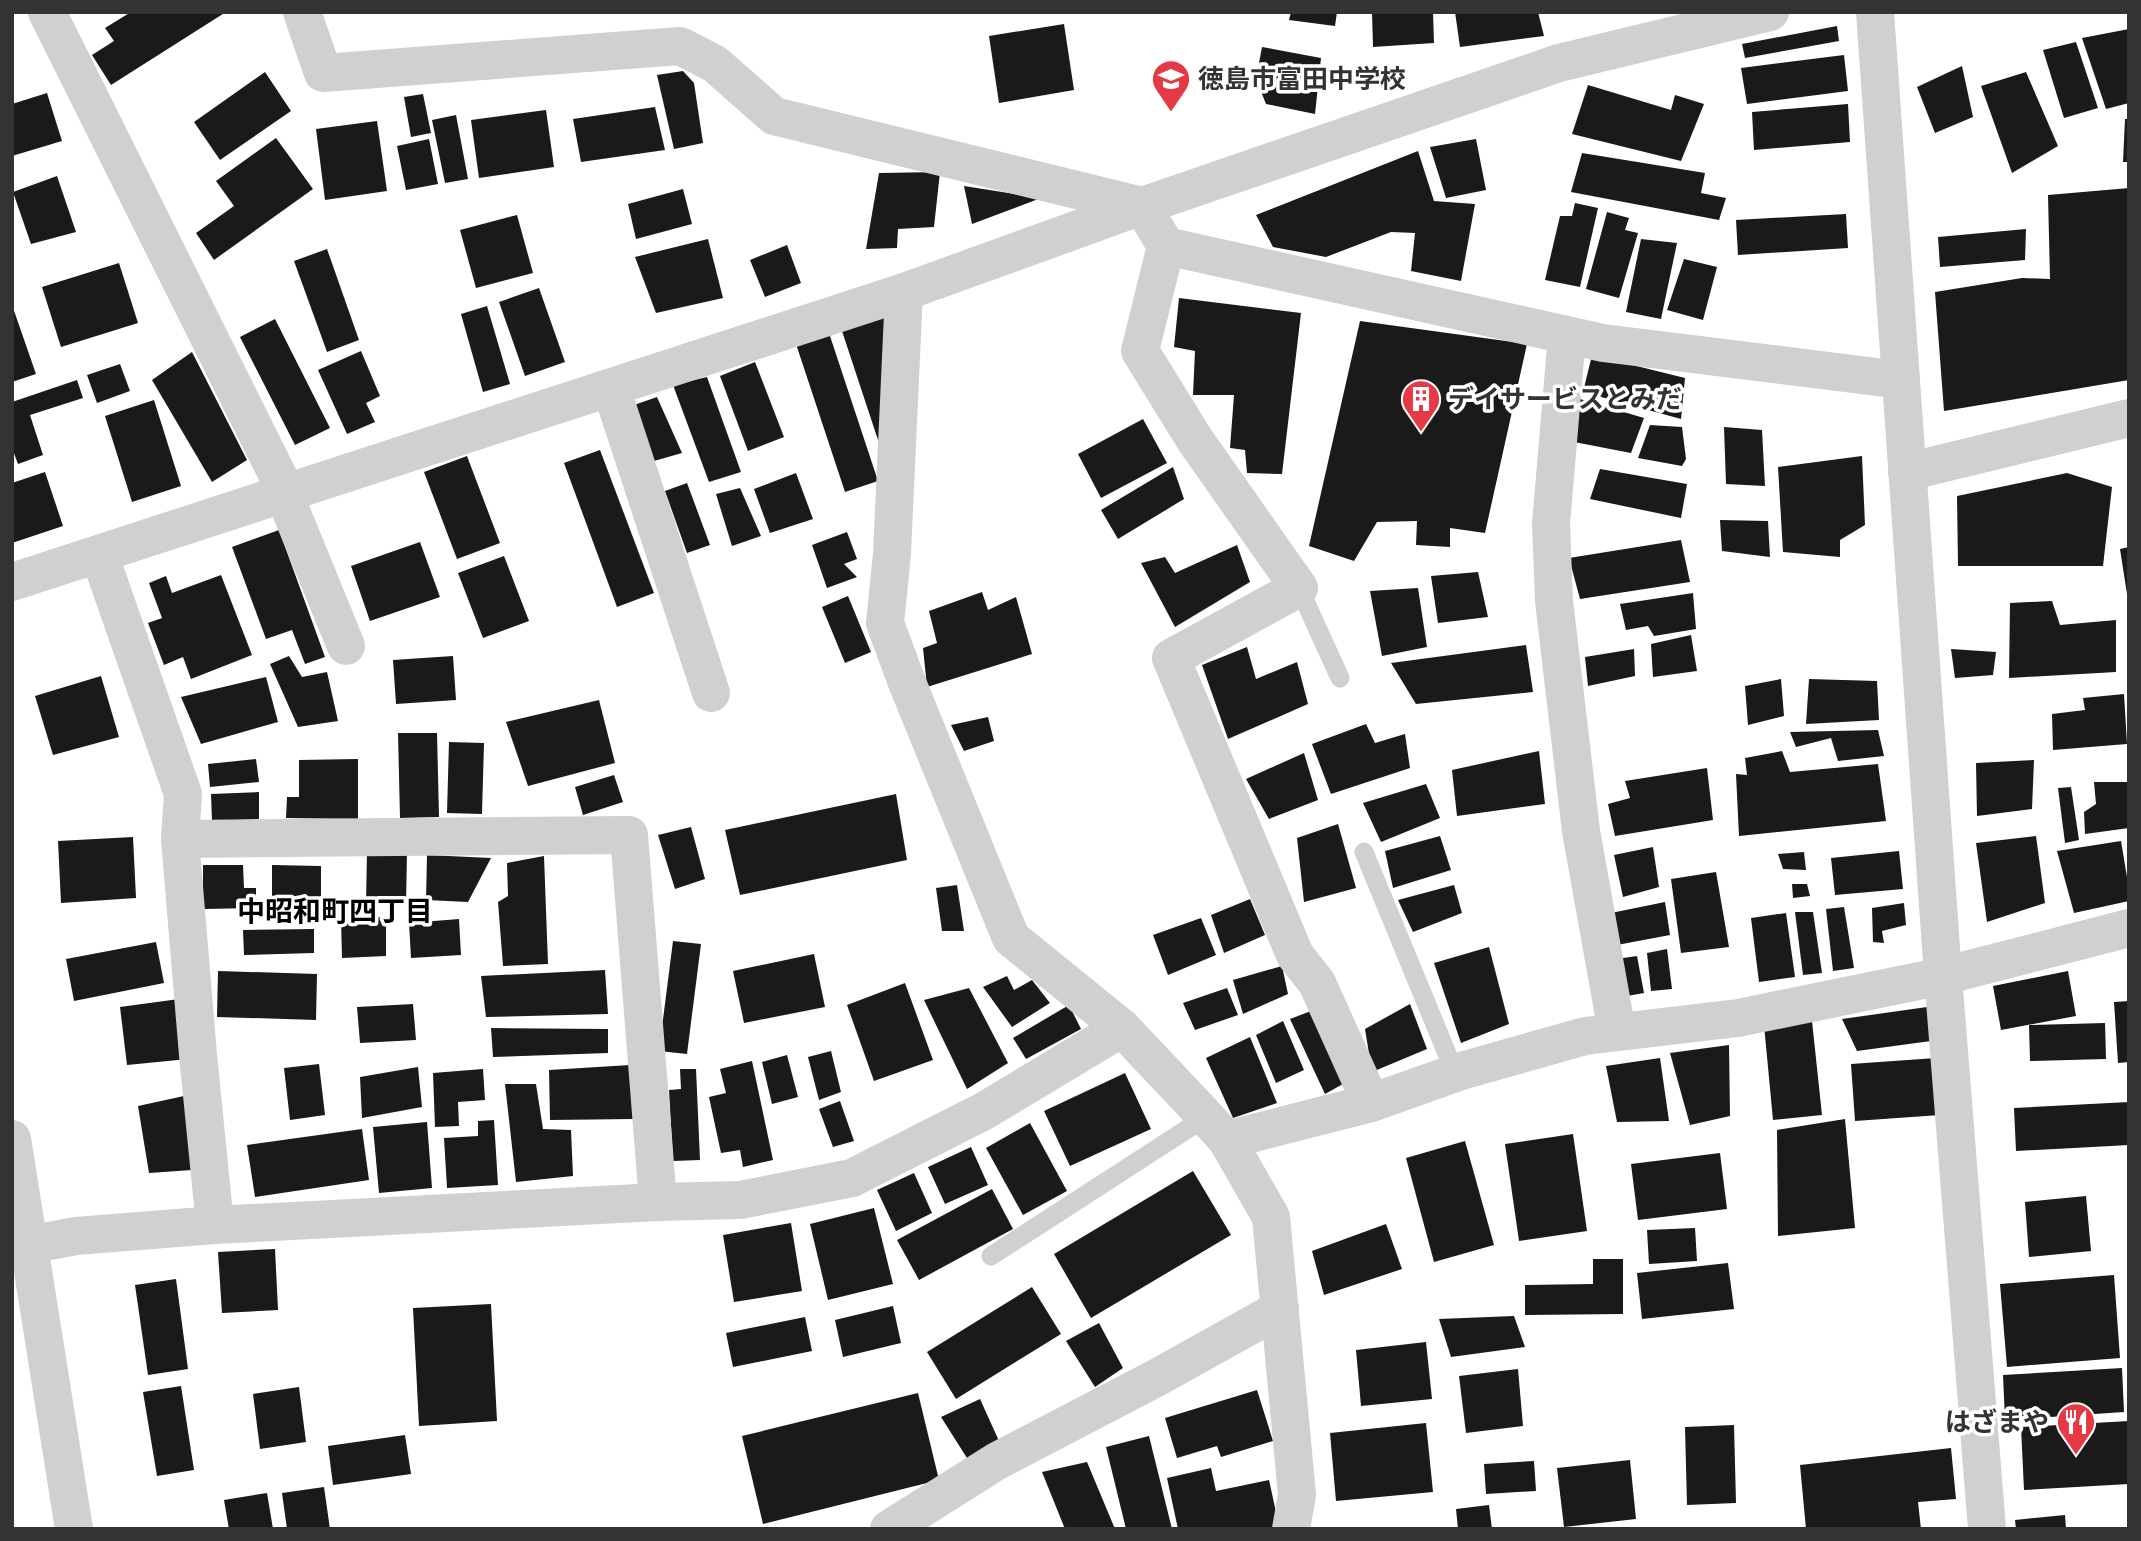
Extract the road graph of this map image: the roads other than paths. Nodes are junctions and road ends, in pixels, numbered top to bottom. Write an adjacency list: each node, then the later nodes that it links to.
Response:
1 (47, 12): 13 (street)
2 (302, 12): 5 (street)
3 (1770, 12): 5 (street)
4 (1876, 12): 9 (street)
5 (1142, 206): 6 (street); 7 (street)
6 (1166, 246): 8 (street); 16 (street)
7 (904, 292): 10 (street); 24 (street)
8 (1567, 335): 9 (street); 25 (street)
9 (1901, 380): 12 (street)
10 (611, 388): 13 (street); 19 (street)
11 (2129, 418): 12 (street)
12 (1907, 472): 23 (street)
13 (285, 494): 14 (street); 17 (street)
14 (99, 554): 15 (street); 20 (street)
15 (12, 582)
16 (1299, 588): 18 (lane); 27 (street)
17 (346, 646)
18 (1340, 678)
19 (710, 693)
20 (180, 839): 30 (street); 31 (street)
21 (1364, 852): 26 (lane)
22 (2129, 929): 23 (street)
23 (1943, 976): 25 (street); 38 (street)
24 (1122, 1028): 28 (street); 30 (street)
25 (1617, 1032): 26 (street)
26 (1455, 1073): 27 (street)
27 (1371, 1103): 28 (street)
28 (1217, 1129): 33 (lane); 34 (street)
29 (12, 1139): 32 (street)
30 (658, 1202): 31 (street)
31 (215, 1225): 32 (street)
32 (21, 1246): 35 (street)
33 (991, 1256)
34 (1280, 1310): 36 (street); 37 (street)
35 (74, 1529)
36 (889, 1529)
37 (1291, 1529)
38 (1987, 1529)

